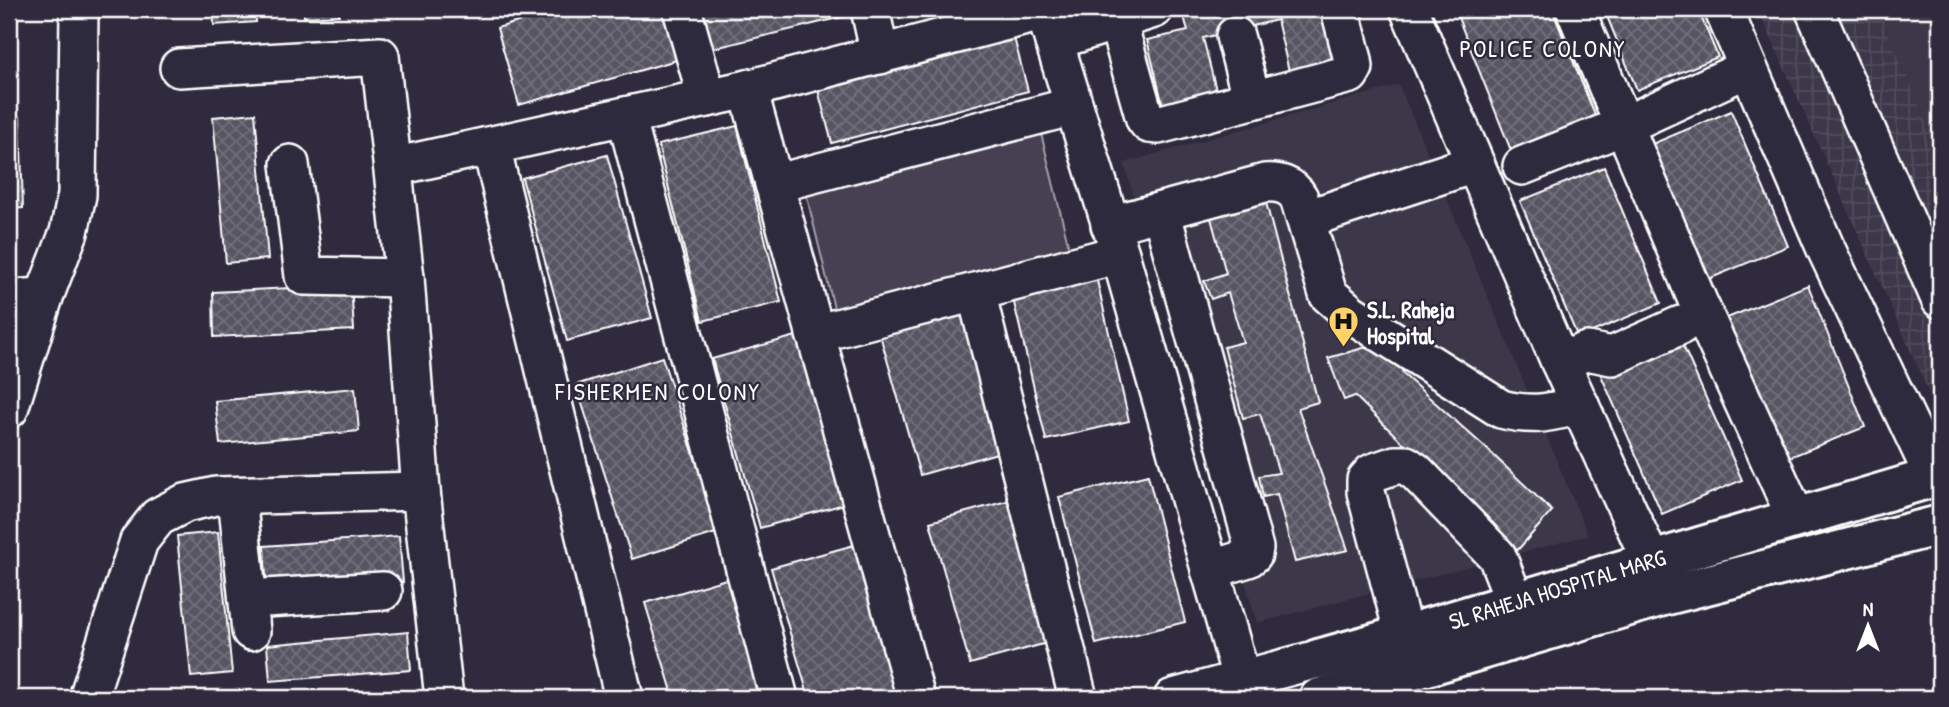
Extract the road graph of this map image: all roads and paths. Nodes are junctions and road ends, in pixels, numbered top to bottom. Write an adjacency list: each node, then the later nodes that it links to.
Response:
1 (79, 9): 33 (street)
2 (682, 9): 17 (street)
3 (870, 9): 13 (street)
4 (1154, 9): 10 (street)
5 (1340, 9): 18 (street)
6 (1575, 9): 21 (street)
7 (1723, 9): 15 (street)
8 (1814, 9): 34 (street)
9 (1421, 12): 24 (street)
10 (1115, 15): 11 (street); 18 (street)
11 (1048, 20): 13 (street); 19 (street)
12 (1235, 36): 18 (street)
13 (880, 55): 16 (street)
14 (179, 68): 26 (street)
15 (1748, 68): 21 (street); 40 (street)
16 (748, 89): 17 (street); 27 (street)
17 (707, 98): 20 (street)
18 (1252, 100)
19 (1074, 106): 27 (street); 30 (street)
20 (626, 116): 22 (street); 56 (street)
21 (1623, 126): 25 (street); 43 (street)
22 (491, 146): 26 (street); 55 (street)
23 (290, 164): 31 (street)
24 (1474, 164): 29 (street); 37 (street)
25 (1522, 166)
26 (393, 167): 31 (street)
27 (774, 184): 36 (street)
28 (1161, 211): 29 (street); 30 (street); 45 (street)
29 (1306, 219): 38 (street)
30 (1115, 239): 32 (street); 45 (street)
31 (405, 278): 41 (street)
32 (976, 292): 36 (street); 58 (street)
33 (26, 298): 39 (street)
34 (1940, 299)
35 (1681, 325): 37 (street)
36 (815, 334): 57 (street)
37 (1560, 362): 38 (street)
38 (1580, 405): 46 (street)
39 (9, 409)
40 (1937, 477): 43 (main road, SL RAHEJA HOSPITAL MARG)
41 (421, 491): 42 (street); 54 (street)
42 (237, 496): 47 (street); 53 (street)
43 (1796, 518): 46 (main road, SL RAHEJA HOSPITAL MARG)
44 (1940, 525): 46 (main road, SL RAHEJA HOSPITAL MARG)
45 (1210, 570): 51 (street)
46 (1657, 578): 48 (main road, SL RAHEJA HOSPITAL MARG); 52 (main road, SL RAHEJA HOSPITAL MARG)
47 (383, 591)
48 (1515, 602): 49 (main road, SL RAHEJA HOSPITAL MARG); 49 (street)
49 (1404, 635): 50 (main road, SL RAHEJA HOSPITAL MARG)
50 (1318, 659): 51 (street, SL RAHEJA HOSPITAL MARG); 52 (main road)
51 (1245, 689): 59 (street, SL RAHEJA HOSPITAL MARG)
52 (1329, 696)
53 (88, 698)
54 (444, 698)
55 (624, 698)
56 (779, 698)
57 (916, 698)
58 (1078, 698)
59 (1173, 698)

